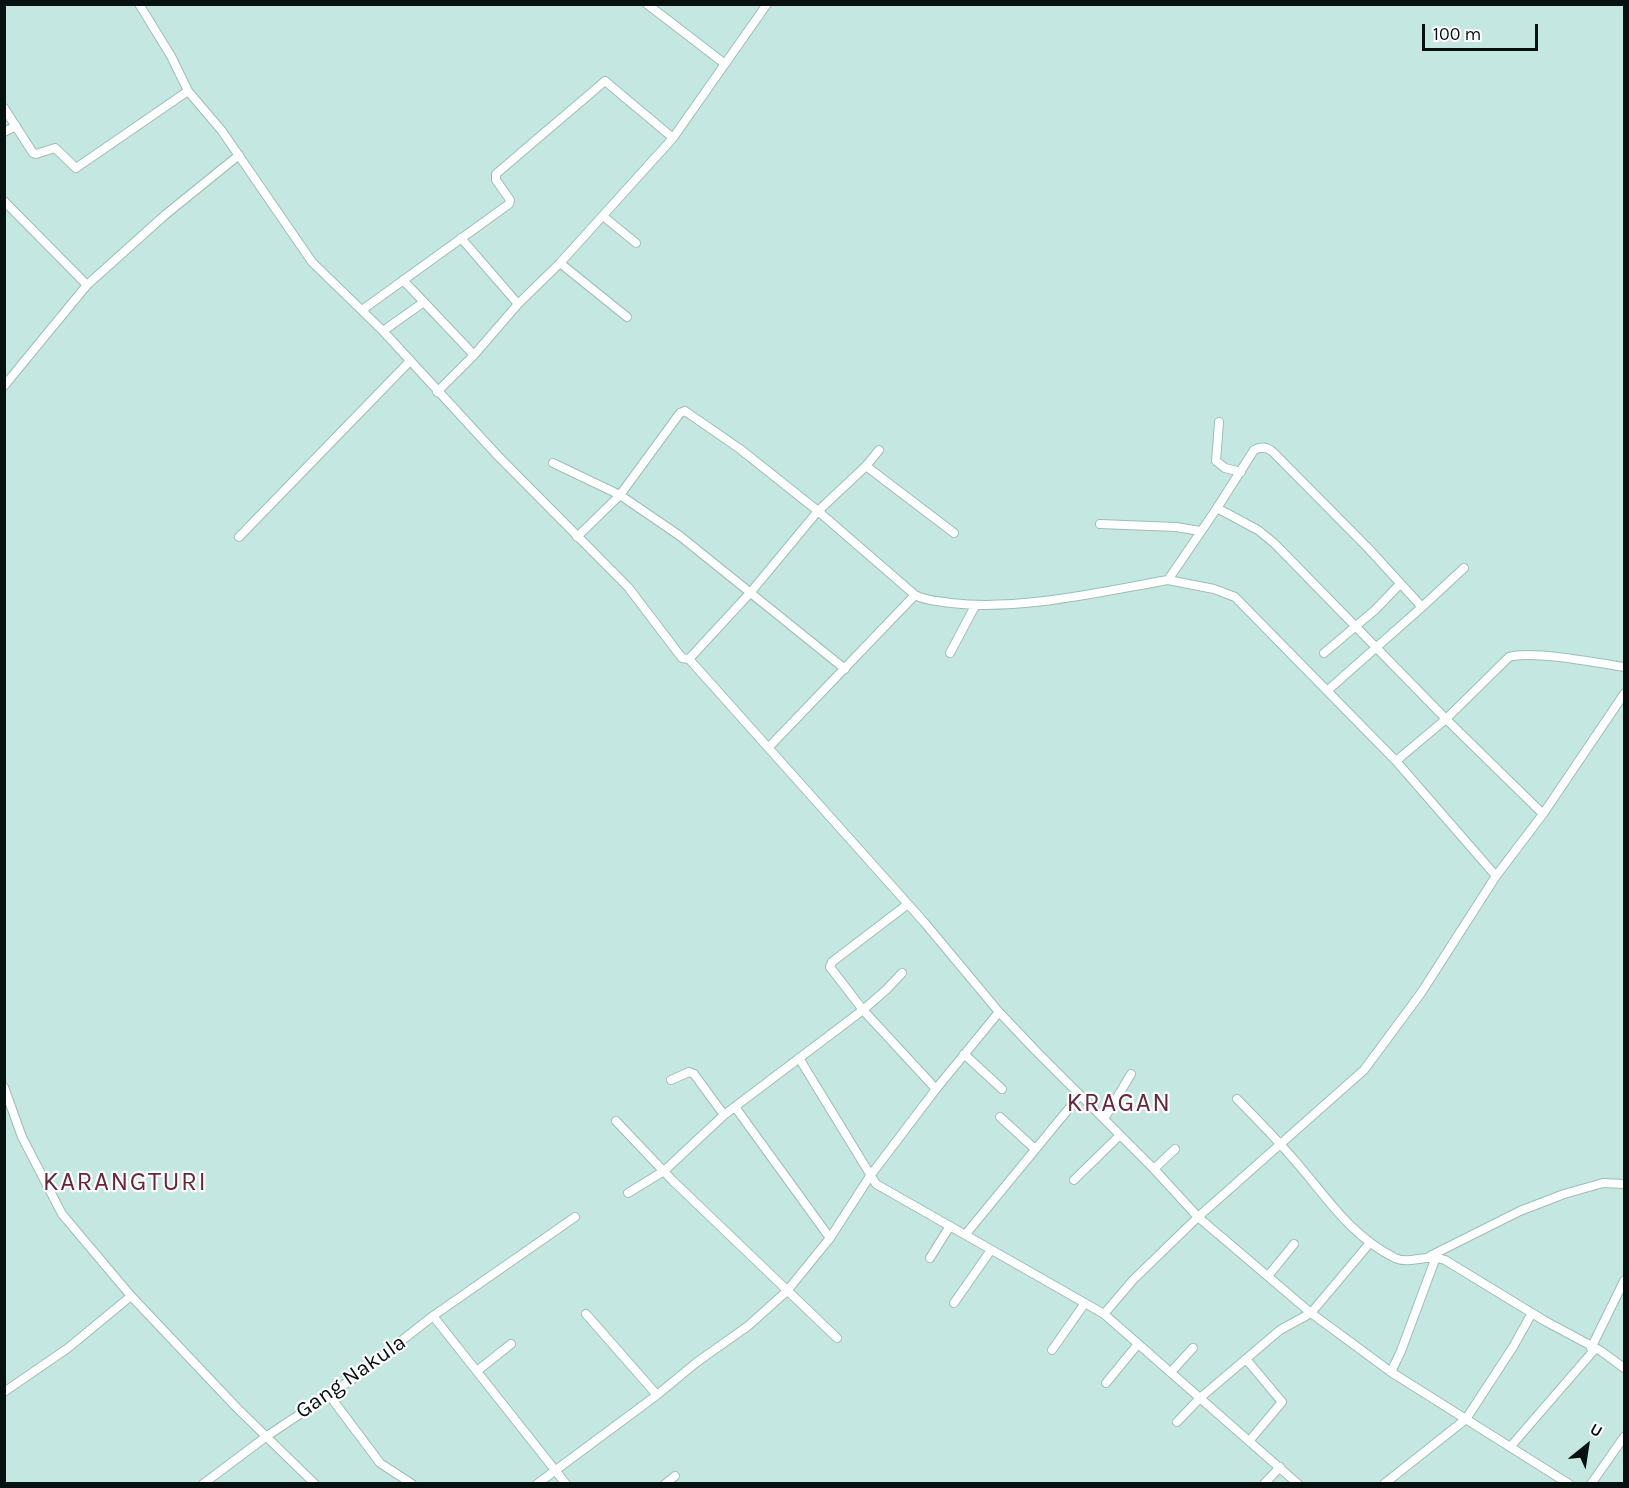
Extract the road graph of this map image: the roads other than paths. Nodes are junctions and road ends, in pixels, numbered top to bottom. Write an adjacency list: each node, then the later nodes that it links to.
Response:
1 (139, 4): 5 (street)
2 (647, 4): 4 (street)
3 (767, 4): 4 (street)
4 (725, 64): 9 (street)
5 (188, 91): 7 (street); 10 (street)
6 (4, 108): 7 (street)
7 (16, 126): 8 (street)
8 (4, 132)
9 (672, 138): 12 (street); 13 (street)
10 (239, 154): 17 (street); 20 (street)
11 (4, 201): 17 (street)
12 (603, 216): 14 (street); 15 (street)
13 (461, 238): 16 (street); 19 (street)
14 (636, 243)
15 (560, 263): 19 (street); 21 (street)
16 (403, 280): 18 (street); 20 (street)
17 (87, 285): 25 (street)
18 (424, 302): 22 (street); 23 (street)
19 (518, 304): 23 (street)
20 (362, 310): 22 (street)
21 (627, 317)
22 (383, 331): 24 (street)
23 (474, 355): 26 (street)
24 (410, 361): 26 (street); 38 (street)
25 (4, 386)
26 (437, 392): 39 (street)
27 (1219, 422): 31 (street)
28 (879, 450): 30 (street)
29 (553, 462): 32 (street)
30 (866, 466): 34 (street); 37 (street)
31 (1240, 472): 33 (street); 42 (street)
32 (620, 495): 34 (street); 39 (street); 43 (street)
33 (1217, 508): 36 (street); 47 (street)
34 (818, 512): 43 (street); 44 (street)
35 (1100, 524): 36 (street)
36 (1200, 531): 41 (street)
37 (954, 533)
38 (239, 537)
39 (577, 537): 51 (street)
40 (1464, 568): 46 (street)
41 (1168, 580): 45 (street); 54 (street)
42 (1400, 584): 46 (street); 47 (street)
43 (750, 593): 51 (street); 53 (street)
44 (915, 595): 45 (street); 53 (street)
45 (975, 606): 50 (street)
46 (1422, 607): 48 (street)
47 (1356, 627): 48 (street); 49 (street)
48 (1376, 646): 54 (street); 56 (street)
49 (1324, 652)
50 (950, 653)
51 (688, 659): 57 (street)
52 (1624, 667): 56 (street)
53 (845, 669): 57 (street)
54 (1328, 690): 58 (street)
55 (1624, 694): 59 (street)
56 (1446, 719): 58 (street); 59 (street)
57 (768, 747): 61 (street)
58 (1396, 761): 60 (street)
59 (1543, 814): 60 (street)
60 (1496, 876): 80 (street)
61 (908, 904): 63 (street); 64 (street)
62 (902, 973): 63 (street)
63 (863, 1010): 66 (street); 70 (street)
64 (999, 1012): 65 (street); 72 (street)
65 (964, 1054): 70 (street); 71 (street)
66 (799, 1058): 74 (street); 85 (street)
67 (1131, 1074): 77 (street)
68 (671, 1080): 75 (street)
69 (4, 1087): 102 (street)
70 (936, 1089): 85 (street)
71 (1002, 1089)
72 (1080, 1095): 77 (street); 81 (street)
73 (1237, 1099): 80 (street)
74 (735, 1107): 75 (street); 93 (street)
75 (724, 1115): 84 (street)
76 (1000, 1117): 81 (street)
77 (1104, 1119): 79 (street)
78 (616, 1121): 84 (street)
79 (1120, 1135): 83 (street); 86 (street)
80 (1281, 1145): 90 (street); 95 (street)
81 (1035, 1149): 92 (street)
82 (1175, 1149): 83 (street)
83 (1154, 1169): 90 (street)
84 (664, 1171): 88 (street); 101 (street)
85 (870, 1176): 91 (street); 93 (street)
86 (1074, 1180)
87 (1624, 1184): 97 (street)
88 (628, 1193)
89 (575, 1217): 109 (street, Gang Nakula)
90 (1198, 1217): 99 (street); 108 (street)
91 (950, 1226): 92 (street); 98 (street)
92 (965, 1235): 96 (street)
93 (830, 1238): 101 (street)
94 (1294, 1244): 99 (street)
95 (1369, 1244): 97 (street); 105 (street)
96 (991, 1250): 103 (street); 104 (street)
97 (1433, 1257): 106 (street); 120 (street)
98 (930, 1258)
99 (1268, 1276): 105 (street)
100 (1624, 1281): 114 (street)
101 (788, 1291): 110 (street); 124 (street)
102 (131, 1296): 122 (street); 128 (street)
103 (954, 1303)
104 (1085, 1303): 108 (street); 115 (street)
105 (1311, 1313): 116 (street); 120 (street)
106 (1532, 1313): 114 (street); 126 (street)
107 (586, 1314): 124 (street)
108 (1104, 1314): 112 (street)
109 (433, 1316): 118 (street); 123 (street, Gang Nakula)
110 (837, 1338)
111 (511, 1344): 118 (street)
112 (1138, 1344): 119 (street); 121 (street)
113 (1193, 1348): 119 (street)
114 (1593, 1348): 117 (street); 131 (street)
115 (1052, 1350)
116 (1246, 1359): 125 (street); 130 (street)
117 (1624, 1368)
118 (477, 1371): 133 (street)
119 (1171, 1372): 125 (street)
120 (1391, 1372): 126 (street)
121 (1106, 1383)
122 (4, 1392)
123 (328, 1395): 128 (street, Gang Nakula); 137 (street)
124 (657, 1395): 133 (street)
125 (1200, 1398): 127 (street); 130 (street)
126 (1466, 1419): 131 (street); 143 (street)
127 (1177, 1422)
128 (267, 1436): 135 (street, Gang Nakula); 136 (street)
129 (1624, 1437): 145 (street)
130 (1250, 1440): 132 (street)
131 (1510, 1446): 144 (street)
132 (1280, 1467): 141 (street); 142 (street)
133 (556, 1470): 138 (street); 139 (street)
134 (675, 1476): 140 (street)
135 (203, 1484)
136 (315, 1484)
137 (412, 1484)
138 (537, 1484)
139 (566, 1484)
140 (665, 1484)
141 (1264, 1484)
142 (1298, 1484)
143 (1384, 1484)
144 (1569, 1484)
145 (1591, 1484)

